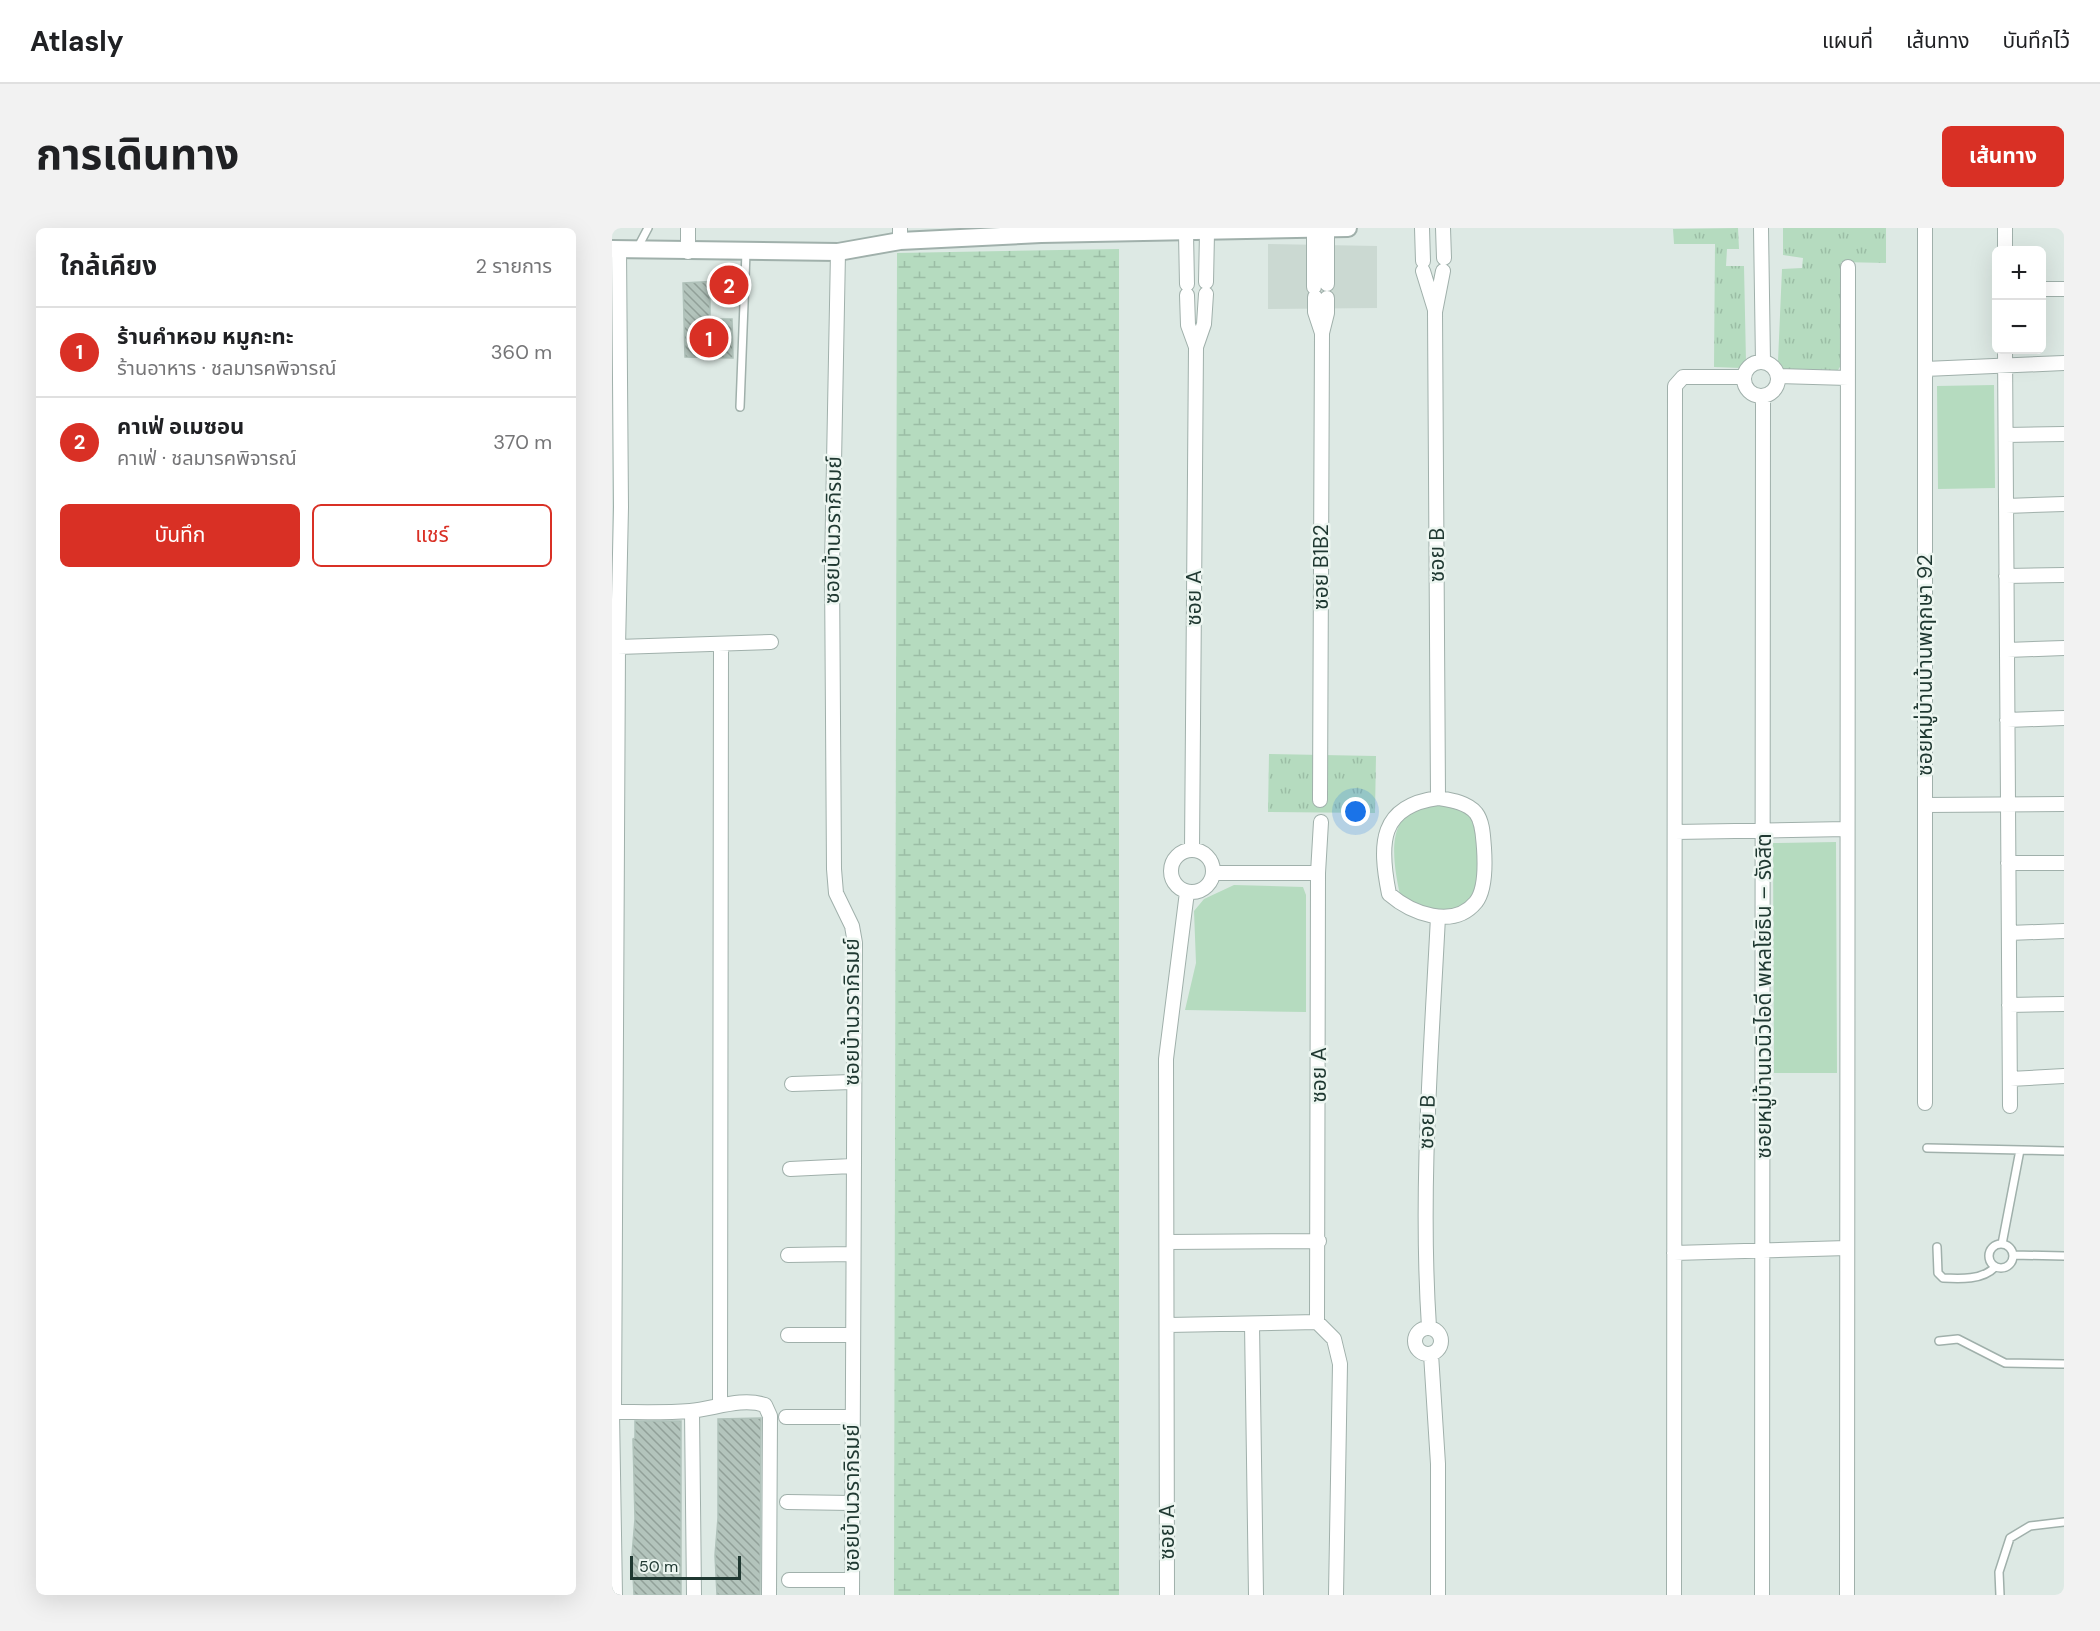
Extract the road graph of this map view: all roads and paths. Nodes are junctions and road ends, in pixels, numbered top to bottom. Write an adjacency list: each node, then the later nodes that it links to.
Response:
1 (648, 228): 17 (lane)
2 (688, 228): 18 (street)
3 (1348, 228): 9 (street)
4 (1422, 228): 24 (street, ซอย B)
5 (1443, 228): 24 (street, ซอย B)
6 (1761, 228): 27 (street)
7 (1925, 228): 30 (street, ซอยหมู่บ้านบ้านพฤกษา 92)
8 (2005, 228): 16 (street)
9 (1320, 229): 10 (street); 50 (street, ซอย B1B2)
10 (1248, 230): 13 (street)
11 (1041, 231): 12 (street); 15 (street)
12 (1164, 231): 14 (street)
13 (1214, 231): 14 (street); 25 (street, ซอย A)
14 (1186, 233): 25 (street, ซอย A)
15 (900, 235): 20 (street)
16 (2005, 246)
17 (623, 250): 18 (street); 44 (street)
18 (688, 252): 19 (street)
19 (746, 252): 20 (street); 35 (lane)
20 (838, 252): 71 (street, ซอยบ้านวราภิรมย์)
21 (1848, 267): 33 (street)
22 (2064, 289): 23 (street)
23 (2046, 290)
24 (1435, 312): 49 (street, ซอย B)
25 (1196, 347): 58 (street, ซอย A)
26 (2005, 354): 29 (street)
27 (1763, 362): 31 (street); 32 (street)
28 (2064, 363): 29 (street)
29 (2005, 365): 30 (street); 37 (street)
30 (1925, 369): 52 (street, ซอยหมู่บ้านบ้านพฤกษา 92)
31 (1778, 376): 33 (street); 34 (street)
32 (1744, 377): 34 (street); 57 (street)
33 (1848, 378): 55 (street)
34 (1763, 397): 56 (street, ซอยหมู่บ้านเวนิวไอดี พหลโยธิน – รังสิต)
35 (740, 407)
36 (2064, 434): 37 (street)
37 (2006, 435): 39 (street)
38 (2064, 504): 39 (street)
39 (2006, 506): 41 (street)
40 (2064, 575): 41 (street)
41 (2007, 576): 46 (street)
42 (771, 642): 43 (street)
43 (721, 644): 44 (street); 101 (street)
44 (618, 647): 103 (street)
45 (2064, 648): 46 (street)
46 (2007, 650): 48 (street)
47 (2064, 718): 48 (street)
48 (2007, 720): 53 (street)
49 (1438, 798): 64 (street); 64 (street)
50 (1320, 800)
51 (2064, 804): 53 (street)
52 (1925, 805): 53 (street); 73 (street, ซอยหมู่บ้านบ้านพฤกษา 92)
53 (2008, 805): 59 (street)
54 (1321, 822): 62 (street, ซอย A)
55 (1847, 829): 56 (street); 84 (street)
56 (1764, 831): 57 (street); 85 (street, ซอยหมู่บ้านเวนิวไอดี พหลโยธิน – รังสิต)
57 (1675, 832): 86 (street)
58 (1192, 850): 61 (street); 63 (street)
59 (2008, 863): 60 (street); 66 (street)
60 (2064, 863)
61 (1213, 873): 62 (street); 63 (street)
62 (1318, 873): 80 (street, ซอย A)
63 (1187, 892): 81 (street, ซอย A)
64 (1438, 917): 95 (street, ซอย B)
65 (2064, 931): 66 (street)
66 (2009, 933): 68 (street)
67 (2064, 1004): 68 (street)
68 (2009, 1005): 70 (street)
69 (2064, 1076): 70 (street)
70 (2010, 1079): 74 (street)
71 (852, 1082): 72 (street); 78 (street, ซอยบ้านวราภิรมย์)
72 (792, 1084)
73 (1925, 1103)
74 (2010, 1106)
75 (1927, 1148): 76 (lane)
76 (2020, 1150): 77 (lane); 82 (lane)
77 (2064, 1150)
78 (852, 1166): 79 (street); 87 (street, ซอยบ้านวราภิรมย์)
79 (790, 1169)
80 (1319, 1241): 81 (street); 92 (street, ซอย A)
81 (1167, 1242): 94 (street, ซอย A)
82 (2002, 1244): 89 (lane); 91 (lane)
83 (1937, 1247): 91 (lane)
84 (1847, 1248): 85 (street); 121 (street)
85 (1763, 1250): 86 (street); 120 (street, ซอยหมู่บ้านเวนิวไอดี พหลโยธิน – รังสิต)
86 (1674, 1253): 119 (street)
87 (852, 1254): 88 (street); 97 (street, ซอยบ้านวราภิรมย์)
88 (788, 1255)
89 (2013, 1255): 90 (lane); 91 (lane)
90 (2064, 1256)
91 (1995, 1267)
92 (1317, 1322): 93 (street); 117 (street)
93 (1252, 1324): 94 (street); 116 (street)
94 (1168, 1325): 115 (street, ซอย A)
95 (1429, 1328): 99 (street, ซอย B); 99 (street, ซอย B)
96 (788, 1335): 97 (street)
97 (852, 1335): 104 (street, ซอยบ้านวราภิรมย์)
98 (1939, 1341): 100 (lane)
99 (1431, 1354): 118 (street, ซอย B)
100 (2064, 1364)
101 (720, 1404): 102 (street); 113 (street)
102 (692, 1410): 103 (street); 112 (street)
103 (613, 1412): 111 (street)
104 (852, 1417): 105 (street); 107 (street, ซอยบ้านวราภิรมย์)
105 (786, 1418)
106 (787, 1502): 107 (street)
107 (852, 1503): 110 (street, ซอยบ้านวราภิรมย์)
108 (2064, 1522): 122 (lane)
109 (789, 1580): 110 (street)
110 (852, 1580): 114 (street, ซอยบ้านวราภิรมย์)
111 (615, 1595)
112 (694, 1595)
113 (769, 1595)
114 (852, 1595)
115 (1167, 1595)
116 (1256, 1595)
117 (1336, 1595)
118 (1437, 1595)
119 (1674, 1595)
120 (1762, 1595)
121 (1846, 1595)
122 (2000, 1595)

